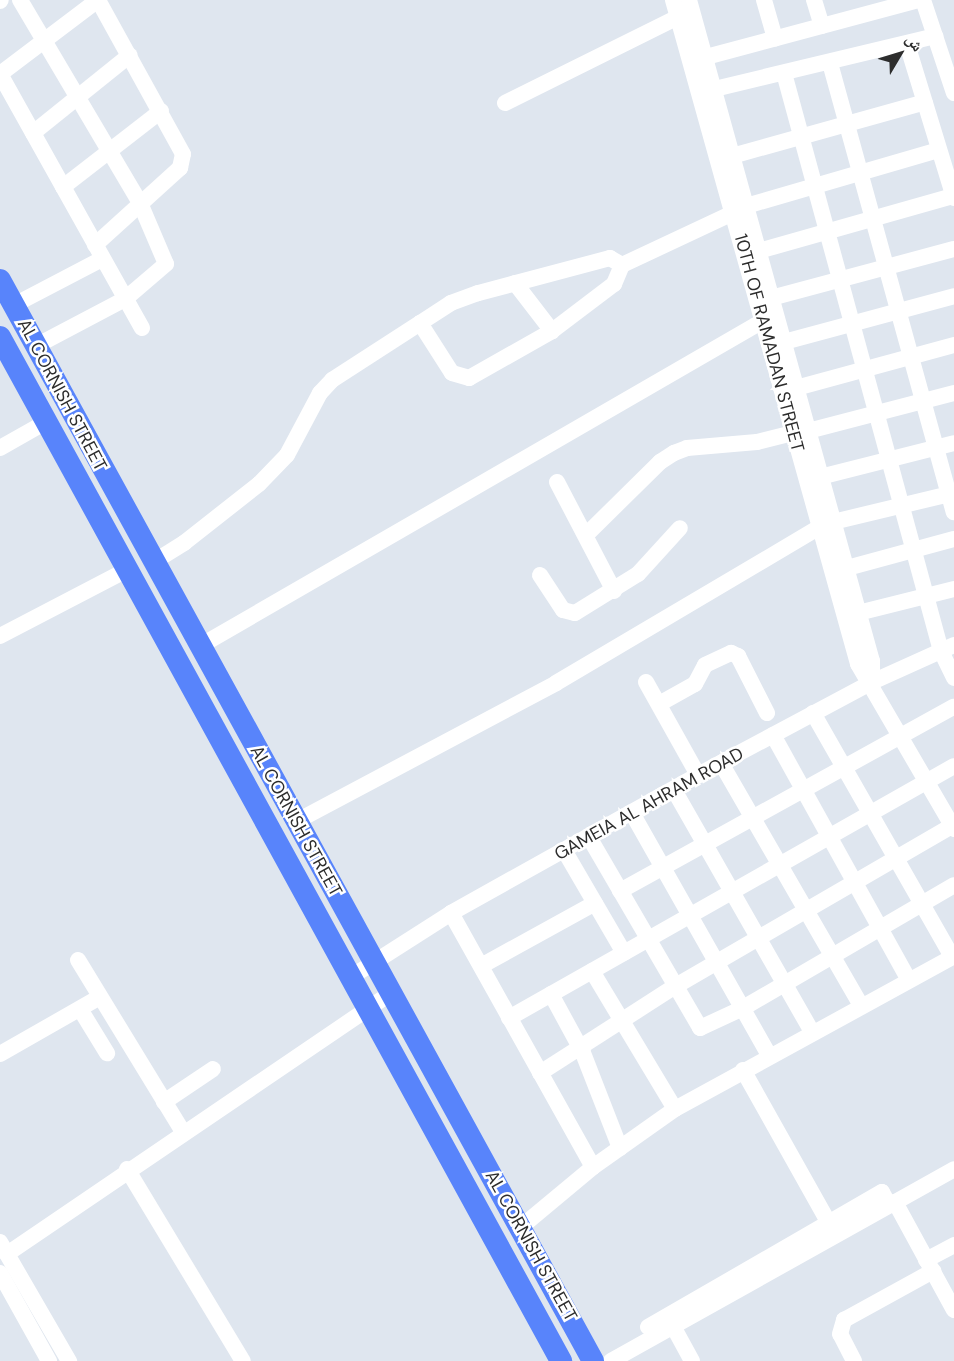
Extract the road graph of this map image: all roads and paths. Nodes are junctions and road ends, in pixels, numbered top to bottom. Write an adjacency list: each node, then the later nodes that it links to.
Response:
1 (20, 0): 12 (street)
2 (98, 0): 12 (street); 14 (street)
3 (673, 0): 8 (street, 10TH OF RAMADAN STREET)
4 (689, 0): 15 (street, 10TH OF RAMADAN STREET)
5 (764, 0): 11 (street)
6 (814, 0): 9 (street)
7 (921, 0): 9 (street); 10 (street)
8 (678, 17): 19 (street, 10TH OF RAMADAN STREET); 23 (street)
9 (822, 26): 11 (street)
10 (935, 36): 13 (street); 20 (street)
11 (776, 38): 15 (street)
12 (42, 43): 18 (street); 21 (street)
13 (907, 44): 16 (street); 22 (street)
14 (130, 55): 21 (street); 24 (street)
15 (706, 57): 19 (street, 10TH OF RAMADAN STREET)
16 (830, 63): 17 (street); 25 (street)
17 (784, 73): 19 (street); 27 (street)
18 (0, 74): 26 (street)
19 (706, 91): 30 (street, 10TH OF RAMADAN STREET); 36 (street, 10TH OF RAMADAN STREET)
20 (954, 93)
21 (76, 96): 26 (street); 29 (street)
22 (925, 102): 25 (street); 28 (street)
23 (505, 103)
24 (162, 111): 29 (street); 35 (street)
25 (847, 124): 27 (street); 31 (street)
26 (33, 133): 33 (street)
27 (802, 137): 30 (street); 32 (street)
28 (939, 150): 31 (street); 34 (street)
29 (108, 151): 33 (street); 35 (street)
30 (732, 156): 36 (street, 10TH OF RAMADAN STREET)
31 (860, 173): 32 (street); 37 (street)
32 (815, 186): 36 (street); 38 (street)
33 (63, 187): 40 (street)
34 (954, 197): 37 (street)
35 (140, 203): 40 (street); 49 (street)
36 (740, 209): 41 (street, 10TH OF RAMADAN STREET); 42 (street)
37 (873, 219): 38 (street); 43 (street)
38 (827, 231): 41 (street); 44 (street)
39 (954, 249): 43 (street)
40 (98, 252): 49 (street); 50 (street)
41 (751, 253): 48 (street, 10TH OF RAMADAN STREET); 52 (street, 10TH OF RAMADAN STREET)
42 (622, 265): 46 (street); 56 (street)
43 (886, 267): 44 (street); 51 (street)
44 (840, 279): 48 (street); 54 (street)
45 (0, 280): 50 (main road, AL CORNISH STREET)
46 (515, 283): 53 (street); 56 (street)
47 (954, 296): 51 (street)
48 (771, 298): 58 (street, 10TH OF RAMADAN STREET)
49 (125, 299): 55 (street); 60 (street)
50 (14, 305): 60 (main road, AL CORNISH STREET)
51 (898, 311): 54 (street); 61 (street)
52 (763, 321): 68 (street, 10TH OF RAMADAN STREET); 94 (street)
53 (420, 323): 56 (street); 85 (street)
54 (852, 324): 58 (street); 62 (street)
55 (142, 328)
56 (552, 331)
57 (0, 337): 67 (main road, AL CORNISH STREET)
58 (784, 342): 63 (street, 10TH OF RAMADAN STREET)
59 (954, 345): 61 (street)
60 (36, 346): 80 (main road, AL CORNISH STREET)
61 (911, 357): 62 (street); 65 (street)
62 (865, 370): 63 (street); 66 (street)
63 (796, 388): 68 (street, 10TH OF RAMADAN STREET)
64 (954, 393): 65 (street)
65 (923, 401): 66 (street); 70 (street)
66 (876, 413): 68 (street); 72 (street)
67 (46, 422): 71 (street); 83 (main road, AL CORNISH STREET)
68 (801, 432): 73 (street, 10TH OF RAMADAN STREET); 78 (street, 10TH OF RAMADAN STREET); 81 (street)
69 (954, 443): 70 (street)
70 (936, 447): 72 (street); 75 (street)
71 (0, 448)
72 (889, 460): 73 (street); 76 (street)
73 (820, 477): 78 (street, 10TH OF RAMADAN STREET)
74 (557, 482): 81 (street)
75 (952, 494): 76 (street); 77 (street)
76 (902, 506): 78 (street); 84 (street)
77 (954, 512)
78 (826, 524): 87 (street, 10TH OF RAMADAN STREET); 115 (street)
79 (681, 528): 90 (street)
80 (135, 530): 83 (main road); 85 (main road, AL CORNISH STREET)
81 (586, 535): 90 (street)
82 (954, 540): 84 (street)
83 (112, 542): 86 (main road, AL CORNISH STREET)
84 (914, 550): 87 (street); 91 (street)
85 (152, 562): 86 (main road); 94 (main road, AL CORNISH STREET)
86 (127, 570): 93 (street); 144 (main road, AL CORNISH STREET)
87 (839, 570): 92 (street, 10TH OF RAMADAN STREET); 98 (street, 10TH OF RAMADAN STREET)
88 (540, 575): 90 (street)
89 (954, 590): 91 (street)
90 (614, 591)
91 (926, 596): 92 (street); 95 (street)
92 (858, 613): 98 (street, 10TH OF RAMADAN STREET)
93 (0, 636)
94 (200, 646): 115 (main road, AL CORNISH STREET)
95 (947, 648): 96 (street); 98 (street, GAMEIA AL AHRAM ROAD)
96 (954, 678)
97 (646, 682): 99 (street)
98 (872, 682): 101 (street, GAMEIA AL AHRAM ROAD); 104 (street, 10TH OF RAMADAN STREET)
99 (659, 704): 102 (street); 108 (street)
100 (954, 707): 104 (street)
101 (813, 713): 103 (street, GAMEIA AL AHRAM ROAD); 107 (street)
102 (767, 714)
103 (773, 735): 105 (street, GAMEIA AL AHRAM ROAD); 111 (street)
104 (902, 736): 107 (street); 109 (street, 10TH OF RAMADAN STREET)
105 (721, 763): 108 (street, GAMEIA AL AHRAM ROAD); 114 (street)
106 (954, 766): 109 (street)
107 (842, 768): 111 (street); 113 (street)
108 (698, 776): 110 (street, GAMEIA AL AHRAM ROAD)
109 (927, 781): 113 (street); 116 (street, 10TH OF RAMADAN STREET)
110 (674, 790): 112 (street, GAMEIA AL AHRAM ROAD); 119 (street)
111 (803, 790): 114 (street); 117 (street)
112 (632, 813): 118 (street, GAMEIA AL AHRAM ROAD); 123 (street)
113 (869, 813): 117 (street); 121 (street)
114 (753, 818): 119 (street); 122 (street)
115 (297, 821): 140 (main road, AL CORNISH STREET)
116 (954, 827): 121 (street)
117 (829, 836): 122 (street); 124 (street)
118 (588, 837): 120 (street, GAMEIA AL AHRAM ROAD); 126 (street)
119 (704, 845): 123 (street); 127 (street)
120 (564, 850): 128 (street); 131 (street, GAMEIA AL AHRAM ROAD)
121 (895, 859): 124 (street); 129 (street)
122 (780, 864): 127 (street); 130 (street)
123 (663, 867): 126 (street); 132 (street)
124 (855, 883): 130 (street); 133 (street)
125 (954, 885): 129 (street)
126 (620, 891): 135 (street)
127 (730, 892): 132 (street); 134 (street)
128 (595, 903): 136 (street); 142 (street)
129 (921, 904): 133 (street); 138 (street)
130 (807, 911): 134 (street); 137 (street)
131 (451, 913): 140 (street, GAMEIA AL AHRAM ROAD); 142 (street)
132 (690, 915): 135 (street); 141 (street)
133 (880, 928): 137 (street); 145 (street)
134 (757, 939): 141 (street); 146 (street)
135 (647, 940): 136 (street); 147 (street)
136 (624, 953): 143 (street)
137 (833, 956): 146 (street); 151 (street)
138 (953, 957): 145 (street)
139 (78, 960): 150 (street)
140 (374, 962): 144 (street, GAMEIA AL AHRAM ROAD); 148 (main road, AL CORNISH STREET)
141 (717, 962): 147 (street); 153 (street)
142 (481, 966): 155 (street)
143 (592, 971): 149 (street); 156 (street)
144 (351, 976): 152 (main road, AL CORNISH STREET)
145 (909, 980): 151 (street)
146 (783, 985): 153 (street); 157 (street)
147 (674, 987): 153 (street); 156 (street)
148 (391, 993): 152 (street); 174 (main road, AL CORNISH STREET)
149 (551, 994): 155 (street); 158 (street)
150 (100, 997): 154 (street); 165 (street)
151 (861, 1005): 157 (street)
152 (368, 1008): 167 (street); 185 (main road, AL CORNISH STREET)
153 (743, 1008): 161 (street)
154 (80, 1009): 159 (street); 160 (street)
155 (509, 1017): 164 (street)
156 (623, 1022): 158 (street); 166 (street)
157 (812, 1032): 161 (street)
158 (580, 1048): 164 (street); 168 (street)
159 (107, 1053)
160 (0, 1054)
161 (770, 1055): 163 (street)
162 (213, 1069): 165 (street)
163 (743, 1070): 166 (street); 173 (street)
164 (540, 1073): 169 (street)
165 (164, 1102): 167 (street)
166 (675, 1109): 168 (street)
167 (183, 1132): 170 (street)
168 (620, 1148): 169 (street)
169 (593, 1167): 174 (street)
170 (128, 1169): 176 (street); 184 (street)
171 (954, 1169): 172 (street)
172 (888, 1200): 173 (street); 177 (street); 178 (street)
173 (829, 1223): 177 (street)
174 (521, 1227): 186 (main road, AL CORNISH STREET)
175 (954, 1245): 178 (street)
176 (4, 1248): 183 (street)
177 (790, 1252): 181 (street)
178 (929, 1266): 180 (street); 188 (street)
179 (0, 1273): 182 (street)
180 (954, 1310)
181 (670, 1321): 186 (street); 187 (street)
182 (49, 1361)
183 (69, 1361)
184 (243, 1361)
185 (561, 1361)
186 (597, 1361)
187 (692, 1361)
188 (854, 1361)

